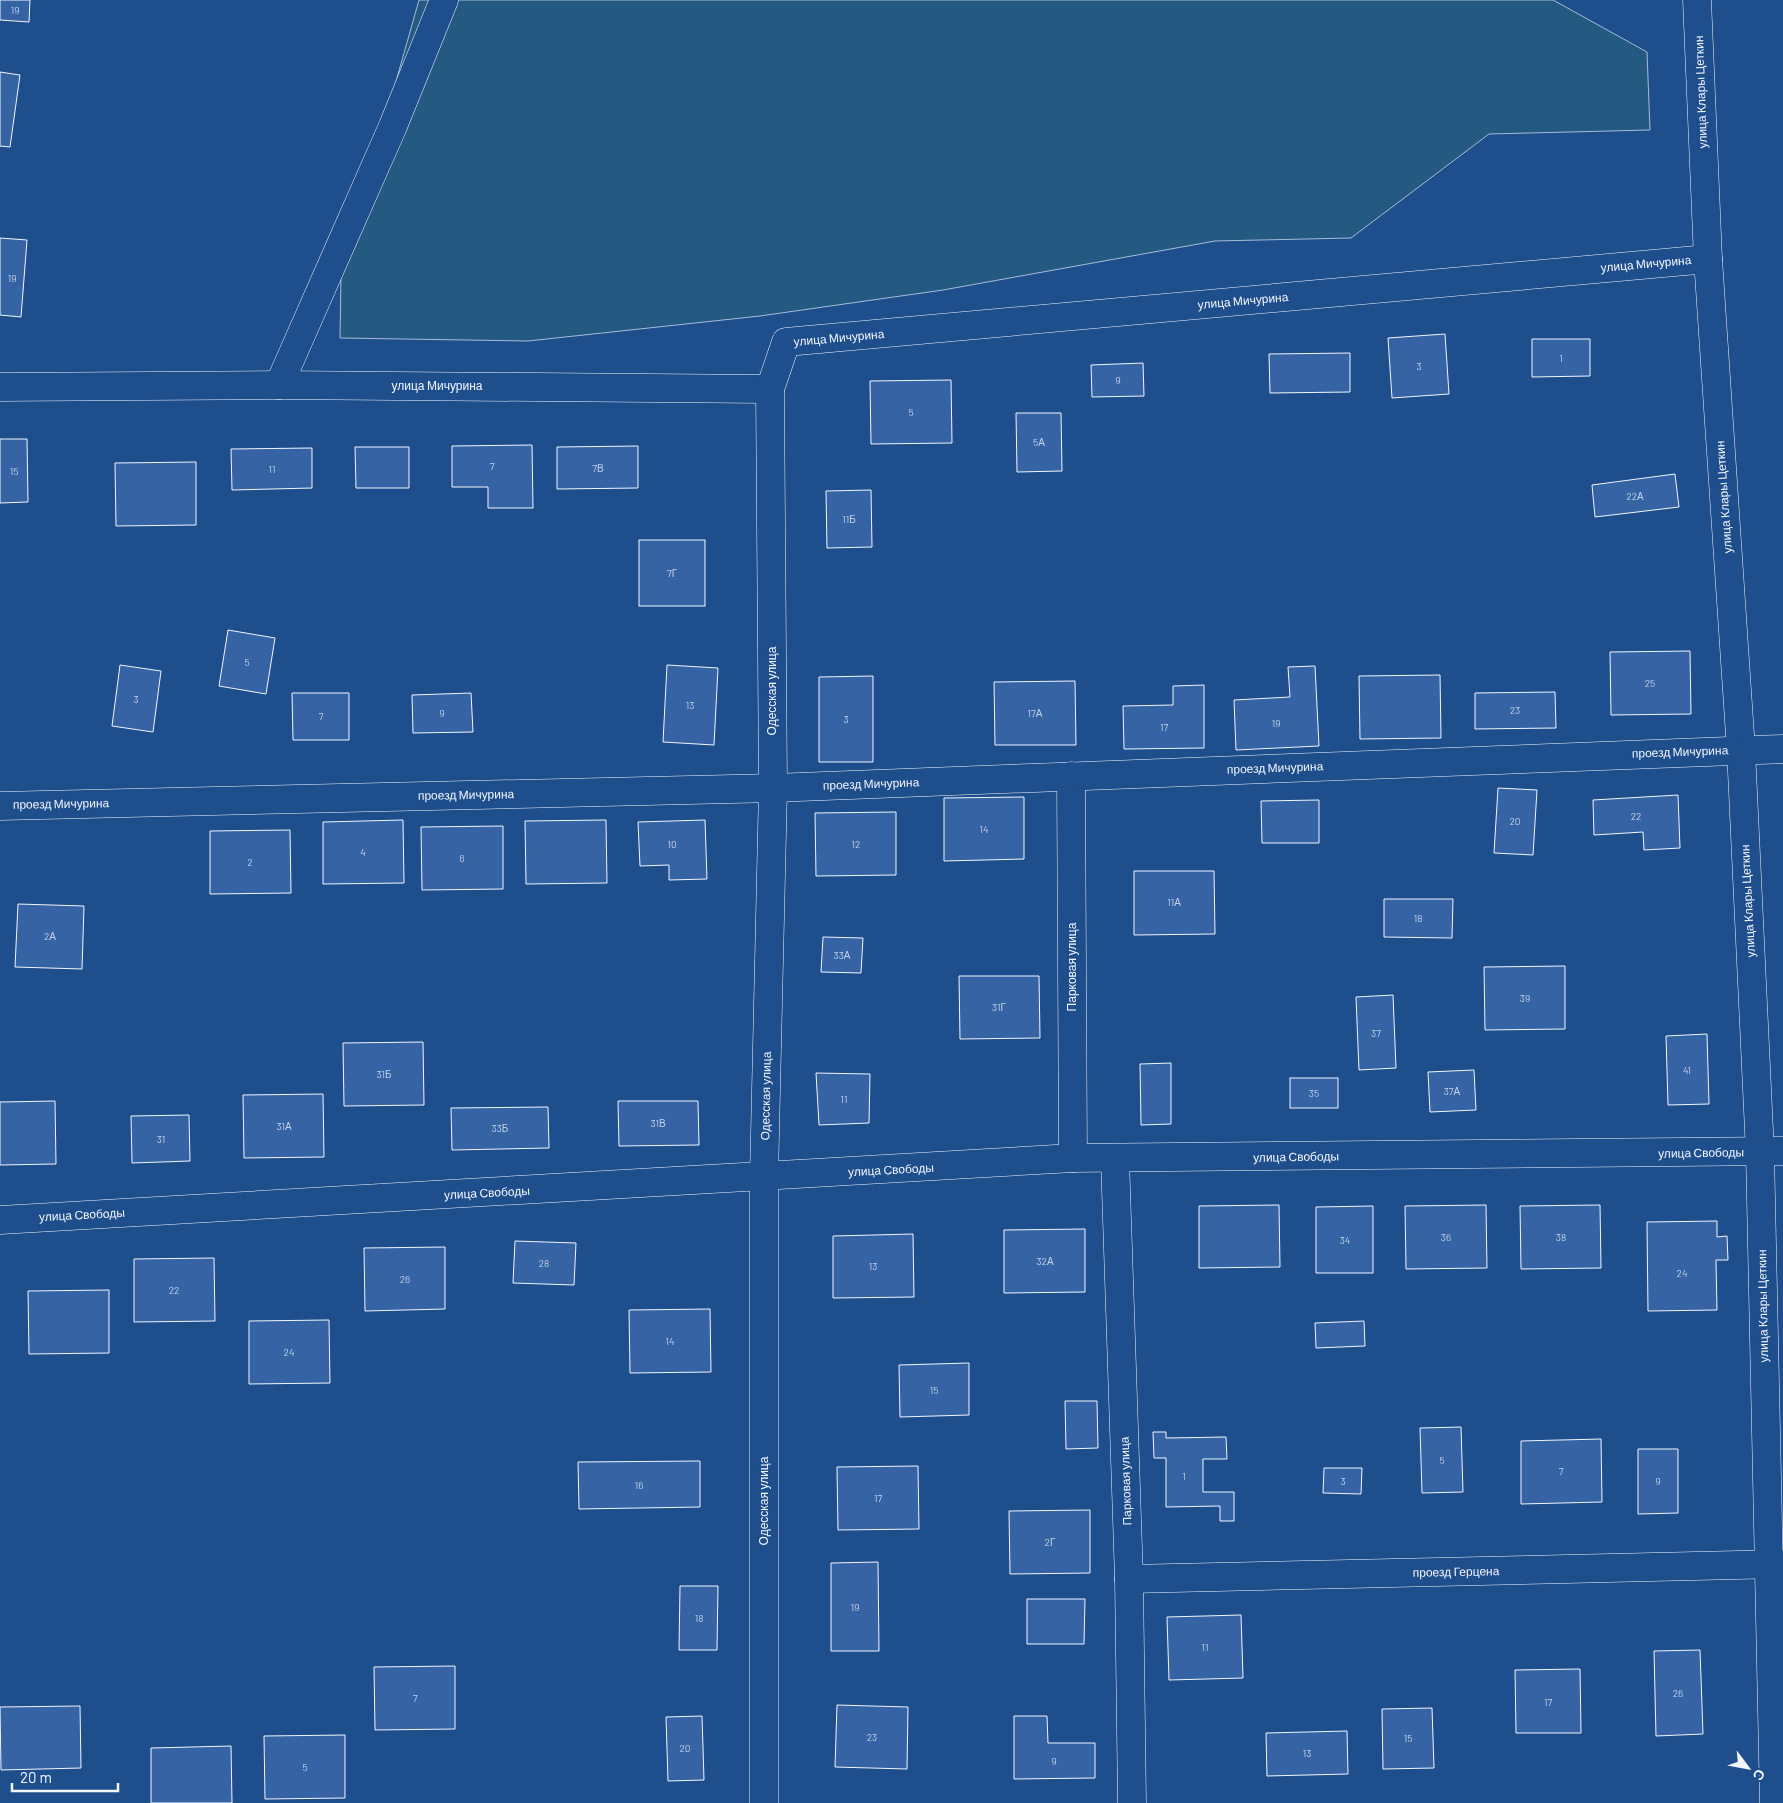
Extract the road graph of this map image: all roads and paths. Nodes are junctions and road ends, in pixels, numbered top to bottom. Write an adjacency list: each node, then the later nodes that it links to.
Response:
1 (444, 0): 4 (street)
2 (1697, 0): 3 (street, улица Клары Цеткин)
3 (1708, 258): 6 (street, улица Мичурина); 8 (street, улица Клары Цеткин)
4 (279, 385): 5 (street, улица Мичурина); 6 (street, улица Мичурина)
5 (0, 386)
6 (770, 389): 10 (street, Одесская улица)
7 (1783, 749): 8 (street, проезд Мичурина)
8 (1741, 750): 9 (street, проезд Мичурина); 12 (street, улица Клары Цеткин)
9 (1071, 776): 10 (street, проезд Мичурина); 13 (street, Парковая улица)
10 (773, 788): 11 (street, проезд Мичурина); 15 (street, Одесская улица)
11 (0, 806)
12 (1771, 1152): 14 (street, улица Свободы); 17 (street, улица Клары Цеткин)
13 (1073, 1158): 14 (street, улица Свободы); 15 (street, улица Свободы)
14 (1115, 1159): 18 (street, Парковая улица)
15 (764, 1177): 16 (street, улица Свободы); 19 (street, Одесская улица)
16 (0, 1220)
17 (1776, 1564): 18 (street, проезд Герцена); 21 (street, улица Клары Цеткин)
18 (1129, 1578): 20 (street, Парковая улица)
19 (764, 1803)
20 (1132, 1803)
21 (1774, 1803)

